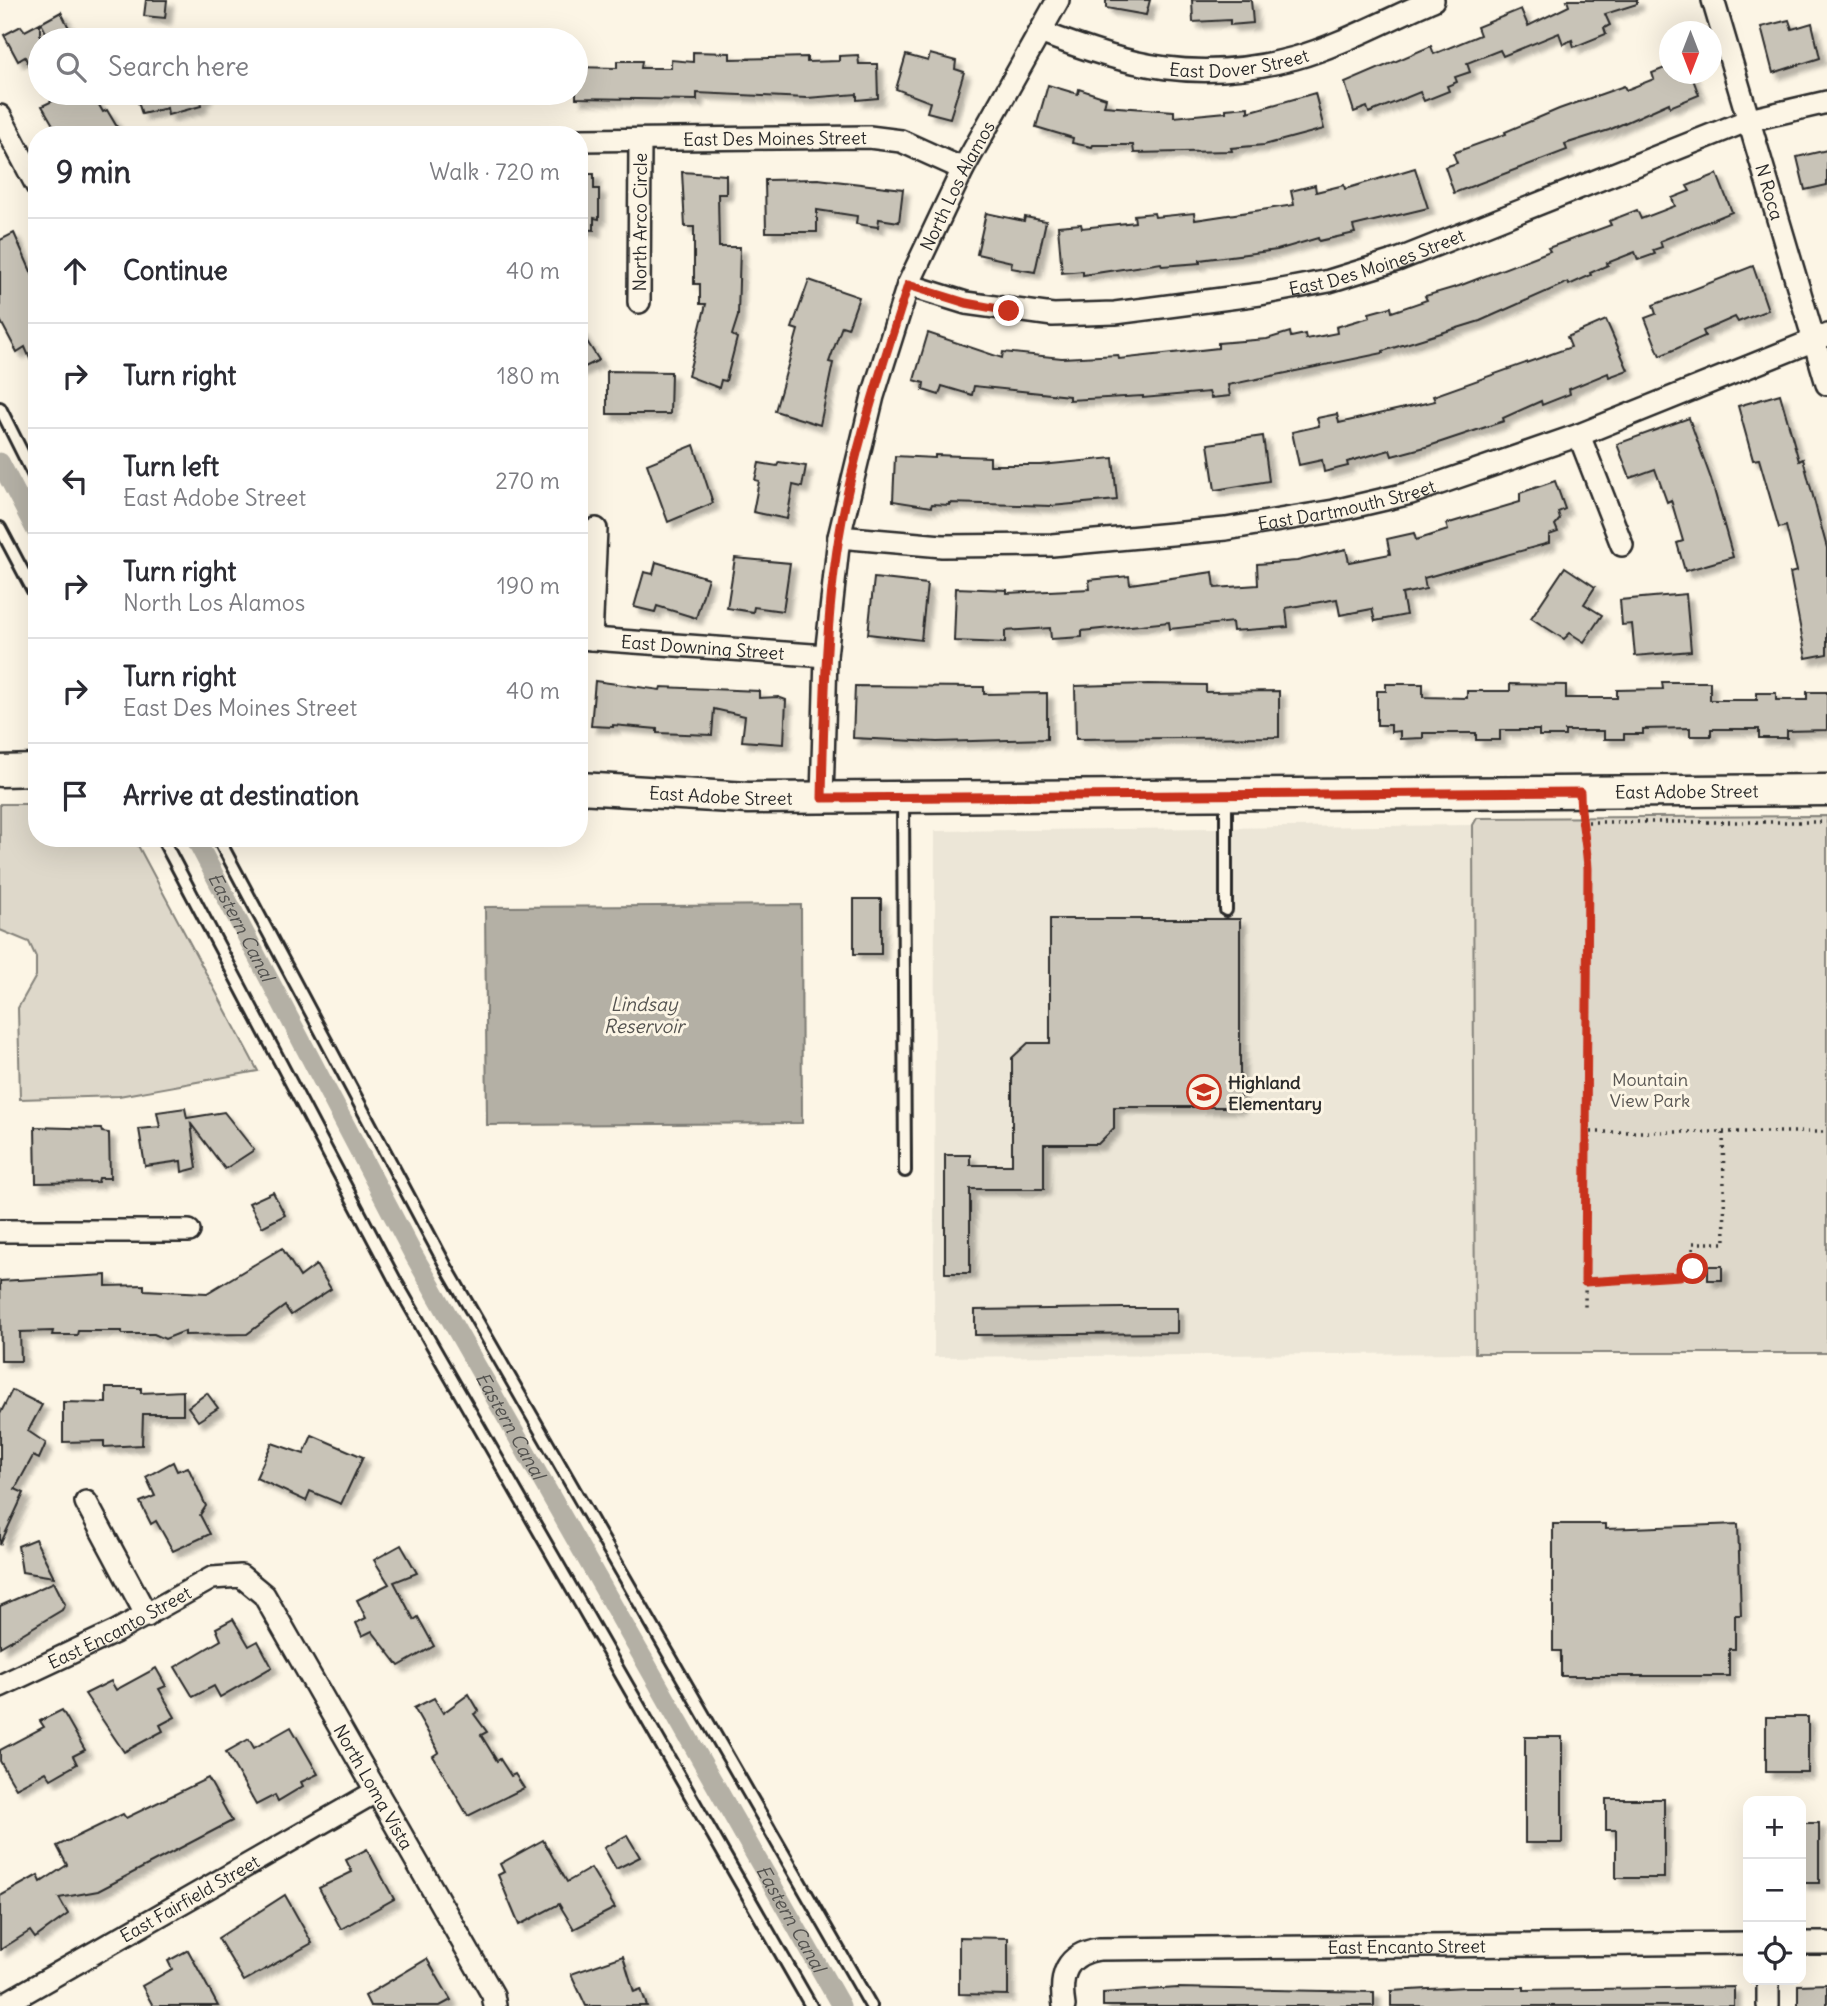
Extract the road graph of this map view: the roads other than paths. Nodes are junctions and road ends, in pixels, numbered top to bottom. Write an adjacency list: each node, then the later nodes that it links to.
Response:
1 (1058, 0): 5 (street, North Los Alamos)
2 (1433, 0): 4 (street, East Dover Street)
3 (1713, 0): 8 (street, N Roca)
4 (1405, 6): 5 (street, East Dover Street)
5 (1041, 32): 12 (street, North Los Alamos)
6 (1827, 102): 8 (street, East Des Moines Street)
7 (0, 116): 11 (street)
8 (1749, 121): 13 (street, East Des Moines Street); 15 (street, N Roca)
9 (588, 140): 10 (street, East Des Moines Street)
10 (640, 140): 12 (street, East Des Moines Street); 14 (street, North Arco Circle)
11 (28, 169)
12 (964, 169): 13 (street, North Los Alamos)
13 (908, 285): 22 (street, North Los Alamos)
14 (639, 302)
15 (1820, 336): 16 (street, N Roca); 18 (street, East Dartmouth Street)
16 (1827, 384)
17 (0, 408): 19 (lane)
18 (1579, 435): 22 (street, East Dartmouth Street); 23 (street)
19 (28, 464)
20 (0, 528): 24 (lane)
21 (596, 529): 25 (street)
22 (839, 537): 27 (street, North Los Alamos)
23 (1622, 545)
24 (28, 581)
25 (588, 609)
26 (588, 639): 27 (street, East Downing Street)
27 (826, 656): 34 (street, North Los Alamos)
28 (28, 770): 29 (street)
29 (0, 771)
30 (588, 789): 34 (street, East Adobe Street)
31 (1827, 790): 32 (street, East Adobe Street)
32 (1226, 795): 33 (street, East Adobe Street); 37 (lane)
33 (903, 797): 34 (street, East Adobe Street); 38 (lane)
34 (822, 798)
35 (167, 847): 52 (lane)
36 (223, 847): 53 (lane)
37 (1226, 910)
38 (905, 1171)
39 (0, 1231): 40 (street)
40 (189, 1231)
41 (86, 1502): 43 (street)
42 (241, 1576): 43 (street, East Encanto Street); 45 (street, North Loma Vista)
43 (148, 1616): 44 (street, East Encanto Street)
44 (0, 1686)
45 (377, 1791): 50 (street, East Fairfield Street); 51 (street, North Loma Vista)
46 (1827, 1942): 48 (street)
47 (1743, 1943): 54 (street, East Encanto Street)
48 (1806, 1943)
49 (1768, 1985): 55 (street)
50 (1, 2006)
51 (495, 2006)
52 (811, 2006)
53 (871, 2006)
54 (1064, 2006)
55 (1768, 2006)

